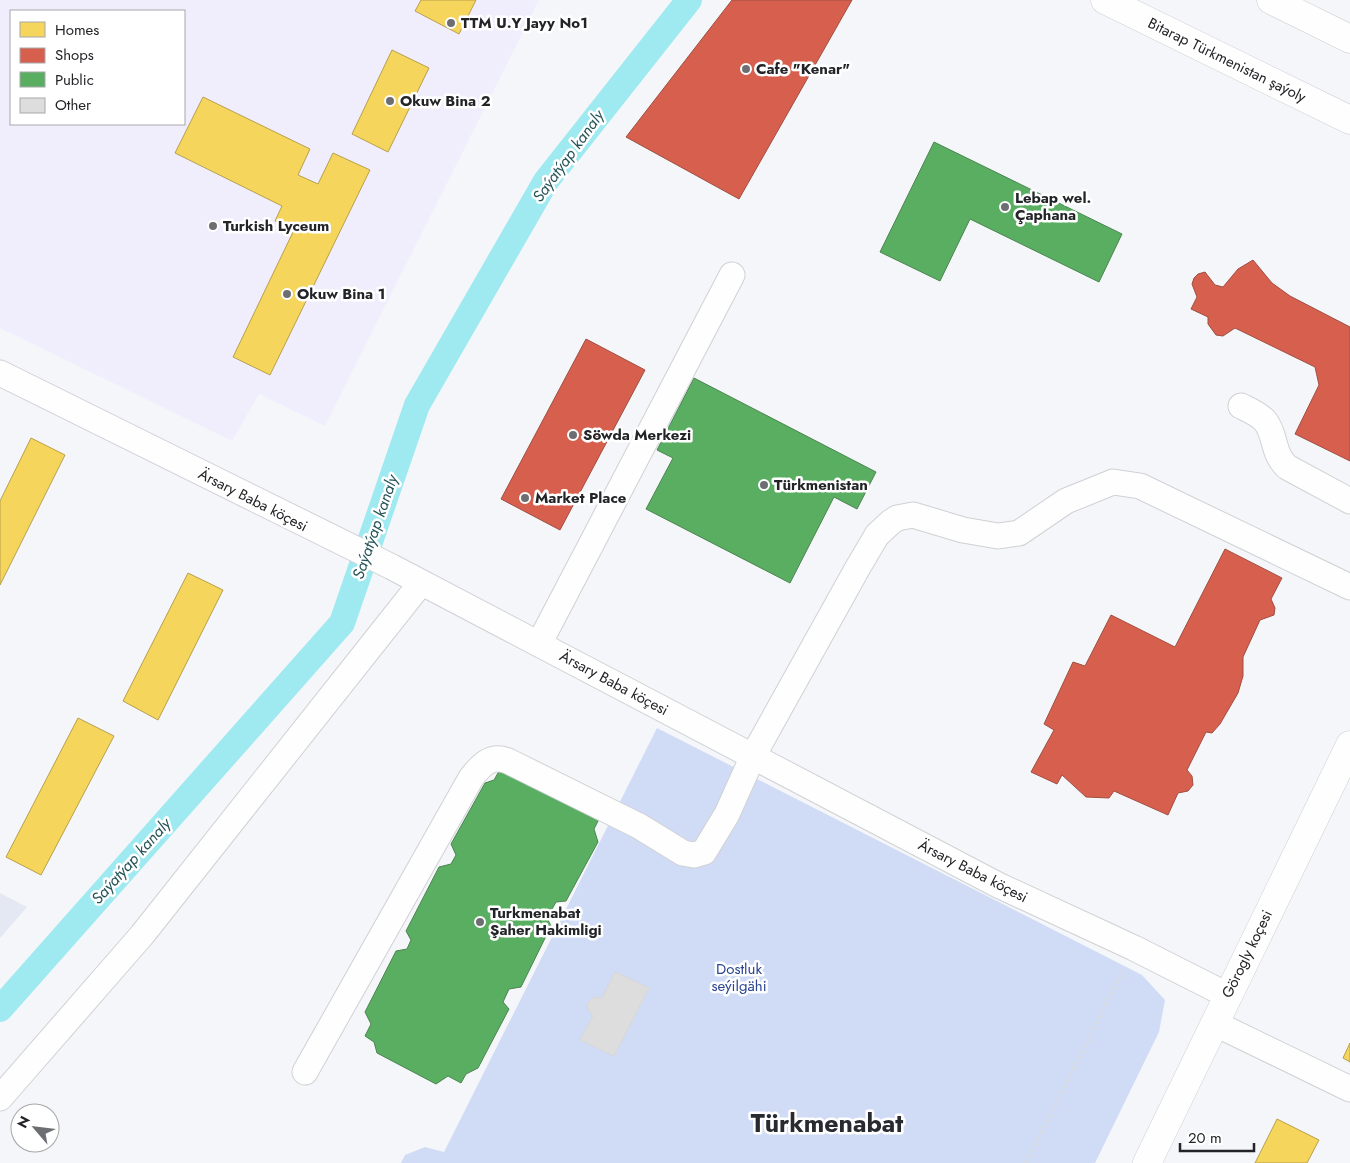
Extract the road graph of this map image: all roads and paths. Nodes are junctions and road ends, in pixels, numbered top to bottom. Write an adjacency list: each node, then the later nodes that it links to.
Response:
1 (1105, 0): 4 (main road, Bitarap Türkmenistan şaýoly)
2 (1271, 0): 3 (main road)
3 (1350, 38)
4 (1350, 120)
5 (732, 275): 11 (street)
6 (0, 374): 9 (street, Ärsary Baba köçesi)
7 (1241, 406): 8 (street)
8 (1350, 501)
9 (421, 582): 11 (street, Ärsary Baba köçesi); 19 (street)
10 (1350, 587): 13 (street)
11 (539, 644): 13 (street, Ärsary Baba köçesi)
12 (1350, 745): 15 (main road, Görogly koçesi)
13 (753, 756): 14 (street, Ärsary Baba köçesi); 17 (street)
14 (1134, 948): 15 (street, Ärsary Baba köçesi); 20 (path)
15 (1227, 995): 16 (main road, Görogly koçesi)
16 (1214, 1023): 18 (street); 21 (main road, Görogly koçesi)
17 (305, 1072)
18 (1350, 1089)
19 (0, 1098)
20 (1026, 1163)
21 (1147, 1163)

